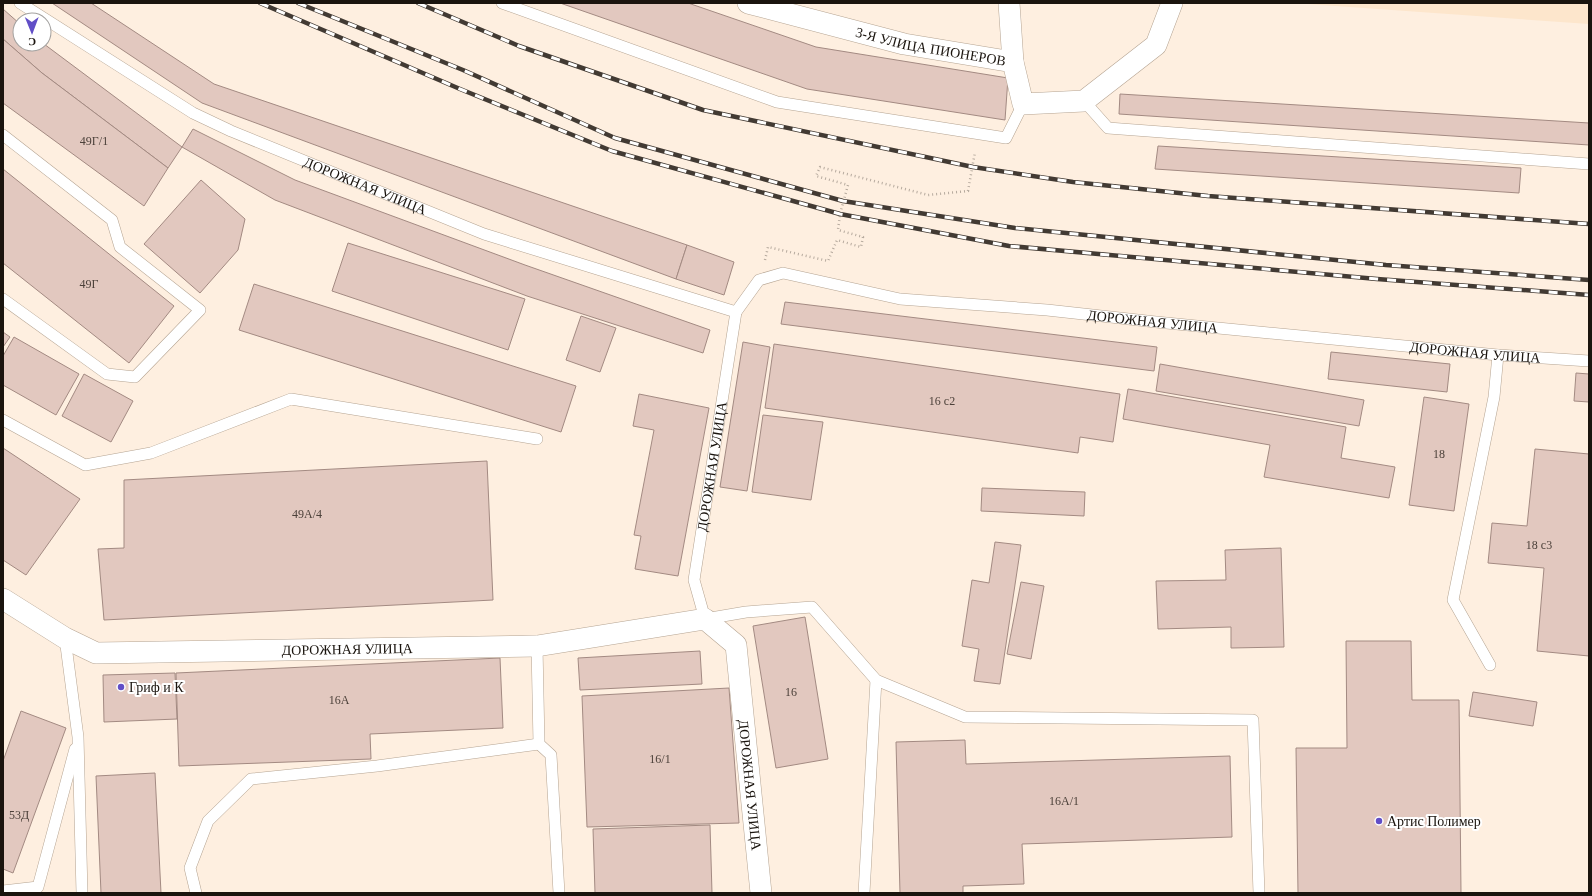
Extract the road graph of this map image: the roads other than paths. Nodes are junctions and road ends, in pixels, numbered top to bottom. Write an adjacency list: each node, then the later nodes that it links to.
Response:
1 (20, 3): 12 (lane, ДОРОЖНАЯ УЛИЦА)
2 (502, 3): 8 (lane)
3 (748, 3): 6 (street, 3-Я УЛИЦА ПИОНЕРОВ)
4 (1009, 3): 6 (street)
5 (1172, 3): 7 (street)
6 (1013, 62): 8 (street, 3-Я УЛИЦА ПИОНЕРОВ)
7 (1084, 101): 8 (street); 10 (lane)
8 (1023, 104)
9 (3, 135): 11 (lane)
10 (1589, 164)
11 (3, 299)
12 (736, 312): 13 (lane, ДОРОЖНАЯ УЛИЦА); 18 (lane, ДОРОЖНАЯ УЛИЦА)
13 (1498, 355): 14 (lane, ДОРОЖНАЯ УЛИЦА); 21 (lane)
14 (1589, 361)
15 (3, 420): 16 (lane)
16 (537, 439)
17 (3, 599): 19 (street, ДОРОЖНАЯ УЛИЦА)
18 (705, 619): 20 (street, ДОРОЖНАЯ УЛИЦА); 22 (lane); 29 (street, ДОРОЖНАЯ УЛИЦА)
19 (65, 638): 20 (street, ДОРОЖНАЯ УЛИЦА); 23 (lane)
20 (537, 646): 24 (lane)
21 (1490, 665)
22 (876, 680): 30 (lane); 31 (lane)
23 (78, 737): 25 (lane); 26 (lane)
24 (539, 744): 27 (lane); 28 (lane)
25 (3, 891)
26 (82, 893)
27 (196, 893)
28 (559, 893)
29 (761, 893)
30 (864, 893)
31 (1259, 893)

